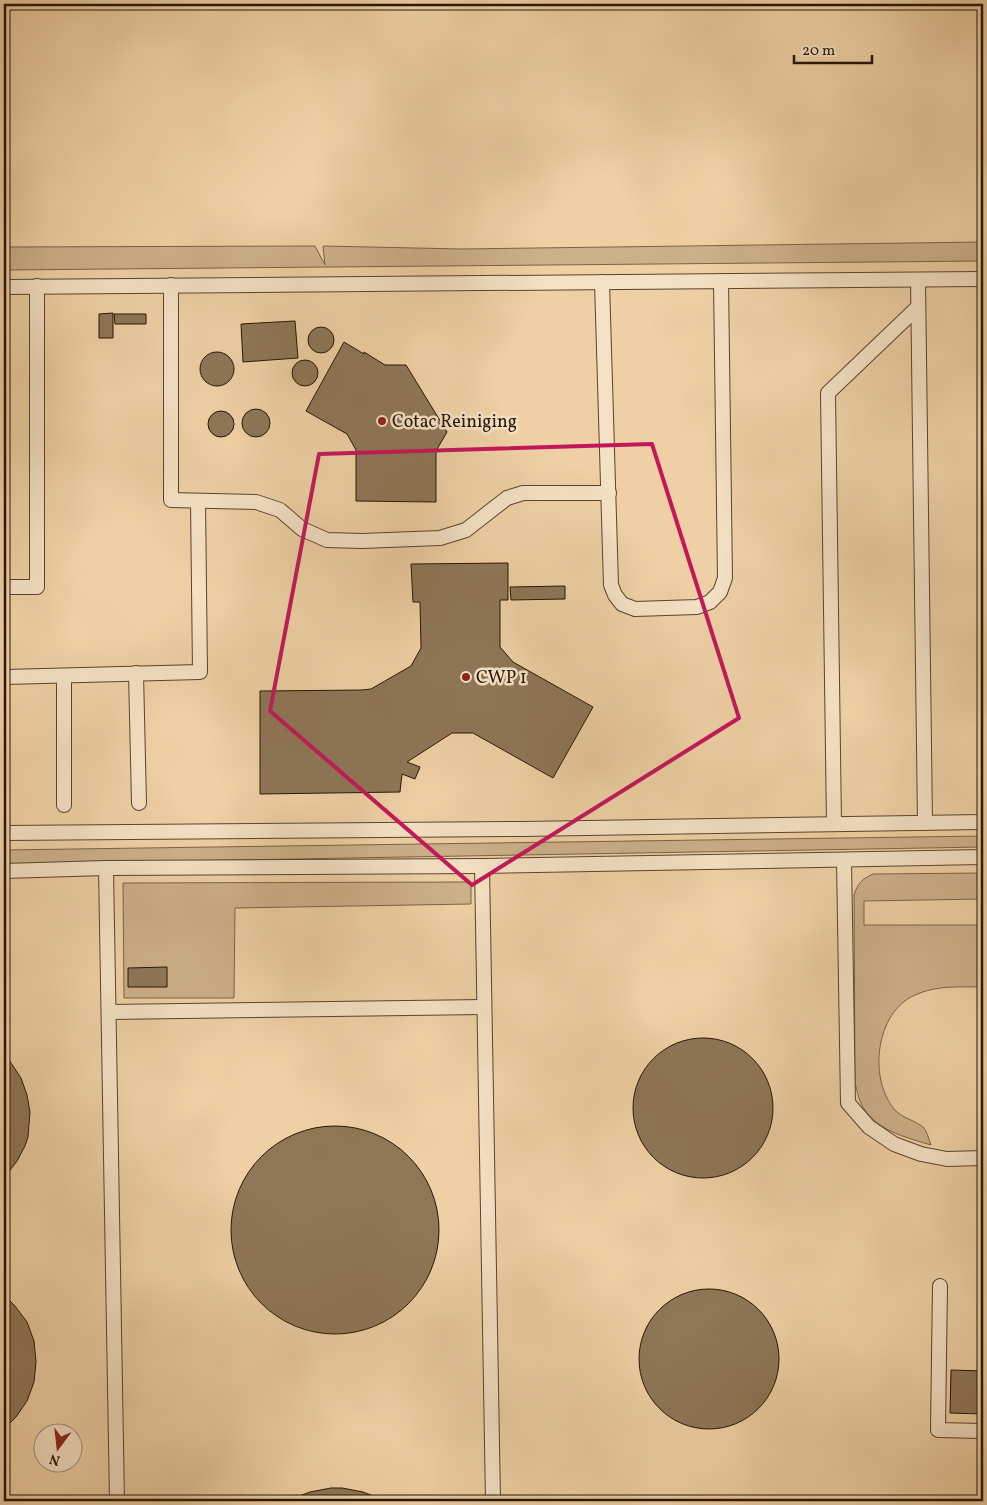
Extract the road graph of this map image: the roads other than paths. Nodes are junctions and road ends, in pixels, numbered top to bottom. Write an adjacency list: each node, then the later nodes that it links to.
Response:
1 (983, 279): 2 (lane)
2 (918, 280): 3 (lane); 8 (lane)
3 (721, 281): 4 (lane); 9 (lane)
4 (602, 282): 5 (lane); 9 (lane)
5 (171, 285): 6 (lane); 10 (lane)
6 (37, 286): 7 (lane); 11 (lane)
7 (4, 287)
8 (918, 306): 18 (lane); 19 (lane)
9 (609, 493): 10 (lane)
10 (198, 501): 12 (lane)
11 (4, 587)
12 (136, 673): 13 (lane); 15 (lane)
13 (64, 676): 14 (lane); 16 (lane)
14 (4, 677)
15 (139, 803)
16 (64, 805)
17 (983, 822): 18 (lane)
18 (925, 823): 19 (lane)
19 (834, 824): 20 (lane)
20 (4, 833)
21 (983, 857): 22 (lane)
22 (844, 860): 23 (lane); 28 (lane)
23 (482, 866): 24 (lane); 26 (lane)
24 (106, 868): 25 (lane); 27 (lane)
25 (4, 871)
26 (484, 1007): 27 (lane); 32 (lane)
27 (109, 1012): 31 (lane)
28 (983, 1158)
29 (940, 1286): 30 (lane)
30 (983, 1431)
31 (117, 1501)
32 (493, 1501)

